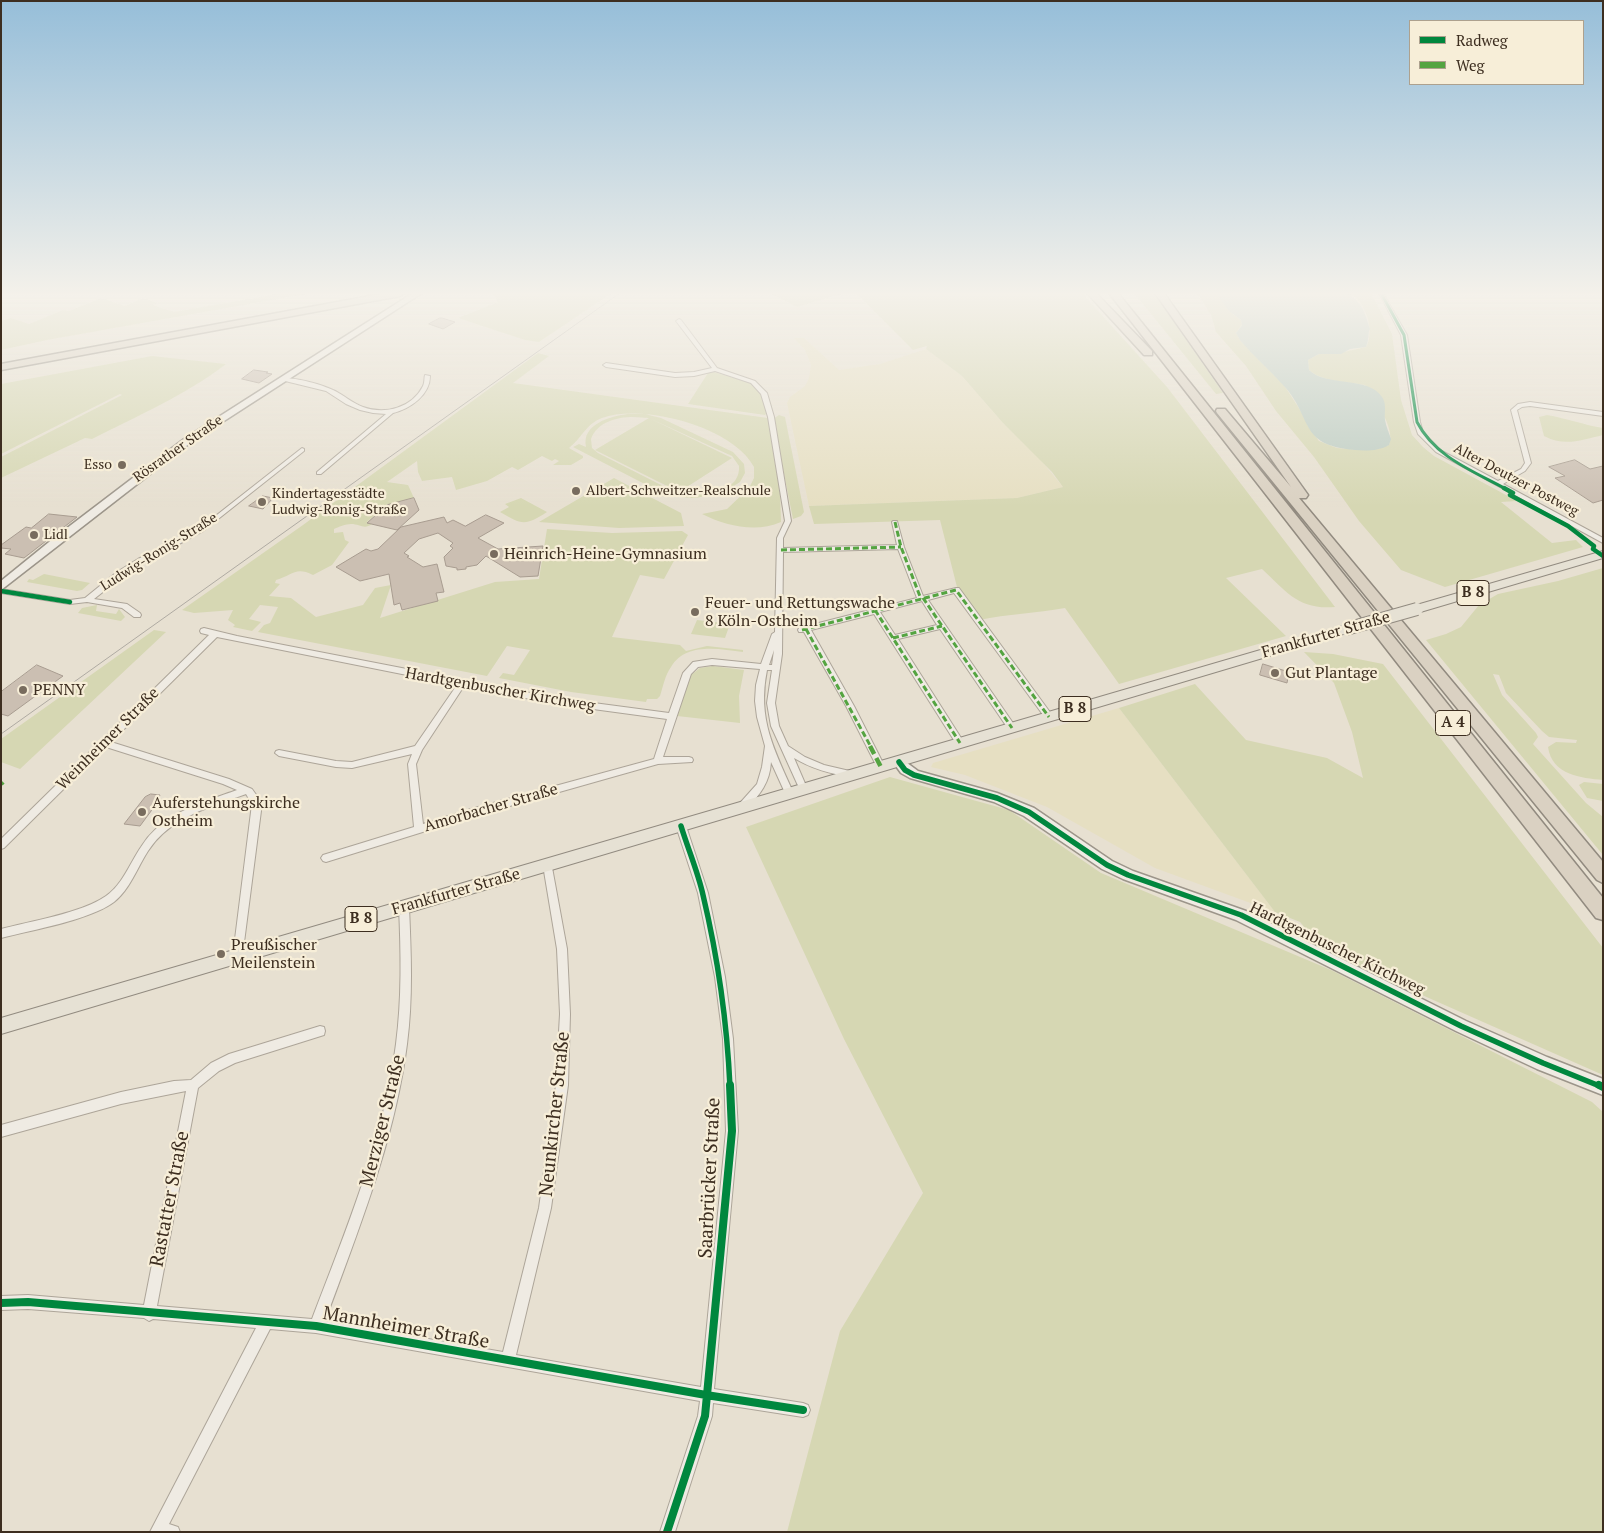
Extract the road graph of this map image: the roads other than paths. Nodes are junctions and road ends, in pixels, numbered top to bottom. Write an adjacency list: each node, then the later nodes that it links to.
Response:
1 (14, 365): 9 (highway)
2 (305, 365): 13 (main road, Rösrather Straße)
3 (712, 365): 10 (street)
4 (1158, 365): 17 (highway, A 4)
5 (1170, 365): 17 (highway)
6 (1210, 365): 25 (highway, A 4)
7 (1408, 365): 19 (street, Alter Deutzer Postweg)
8 (606, 366): 10 (street)
9 (1, 367)
10 (715, 369): 23 (street)
11 (426, 376): 14 (street)
12 (1194, 378): 25 (highway)
13 (283, 379): 14 (street); 26 (main road, Rösrather Straße)
14 (390, 413): 18 (street)
15 (1603, 414): 19 (street)
16 (302, 450): 29 (street, Ludwig-Ronig-Straße)
17 (1254, 470): 64 (highway, A 4)
18 (319, 473)
19 (1497, 484): 21 (street, Alter Deutzer Postweg)
20 (895, 522): 22 (street)
21 (1603, 541)
22 (901, 547): 23 (street); 28 (street)
23 (781, 550): 32 (street)
24 (1603, 554): 41 (main road, Frankfurter Straße / B 8, bridge)
25 (1341, 555): 62 (highway, A 4)
26 (1, 587)
27 (1, 591): 29 (street)
28 (922, 599): 30 (street); 33 (street); 41 (street)
29 (87, 600): 31 (street)
30 (875, 610): 36 (street); 52 (street)
31 (138, 615)
32 (779, 622): 37 (street); 38 (street)
33 (942, 626): 36 (street); 42 (street)
34 (204, 630): 35 (street, Hardtgenbuscher Kirchweg)
35 (215, 634): 39 (street, Hardtgenbuscher Kirchweg); 43 (street, Weinheimer Straße)
36 (893, 638): 44 (street)
37 (764, 667): 38 (street); 40 (street); 46 (street)
38 (775, 668): 47 (street)
39 (462, 684): 40 (street, Hardtgenbuscher Kirchweg); 45 (street)
40 (672, 717): 50 (street)
41 (1049, 717): 42 (main road, Frankfurter Straße / B 8)
42 (1012, 728): 44 (main road, Frankfurter Straße / B 8)
43 (105, 743): 55 (street); 59 (street, Weinheimer Straße)
44 (960, 743): 51 (main road, Frankfurter Straße / B 8)
45 (418, 748): 48 (street); 58 (street)
46 (768, 748): 54 (street); 56 (street)
47 (784, 748): 53 (street); 54 (street)
48 (279, 753)
49 (689, 760): 50 (street, Amorbacher Straße)
50 (658, 761): 58 (street, Amorbacher Straße)
51 (899, 762): 52 (main road, Frankfurter Straße / B 8); 70 (main road, Hardtgenbuscher Kirchweg)
52 (881, 767): 53 (main road, Frankfurter Straße / B 8)
53 (851, 774): 54 (main road, Frankfurter Straße / B 8)
54 (796, 790): 56 (main road, Frankfurter Straße / B 8)
55 (246, 791): 65 (street); 66 (street)
56 (744, 806): 57 (main road, Frankfurter Straße / B 8)
57 (681, 826): 61 (main road, Frankfurter Straße / B 8); 77 (street, Saarbrücker Straße)
58 (419, 829): 60 (street, Amorbacher Straße)
59 (1, 845)
60 (326, 858)
61 (548, 865): 63 (main road, Frankfurter Straße / B 8); 76 (street, Neunkircher Straße)
62 (1603, 875)
63 (404, 907): 66 (main road, Frankfurter Straße / B 8); 75 (street, Merziger Straße)
64 (1603, 912)
65 (1, 934)
66 (238, 955): 67 (main road, Frankfurter Straße / B 8)
67 (1, 1026)
68 (320, 1031): 69 (street)
69 (193, 1085): 71 (street); 73 (street, Rastatter Straße)
70 (1603, 1088)
71 (1, 1131)
72 (1, 1303): 73 (street, Mannheimer Straße)
73 (149, 1314): 74 (street, Mannheimer Straße)
74 (266, 1323): 75 (street, Mannheimer Straße); 79 (street)
75 (316, 1326): 76 (street, Mannheimer Straße)
76 (508, 1361): 77 (street, Mannheimer Straße)
77 (706, 1395): 78 (street, Mannheimer Straße); 80 (street, Saarbrücker Straße)
78 (803, 1410)
79 (163, 1530)
80 (667, 1532)

